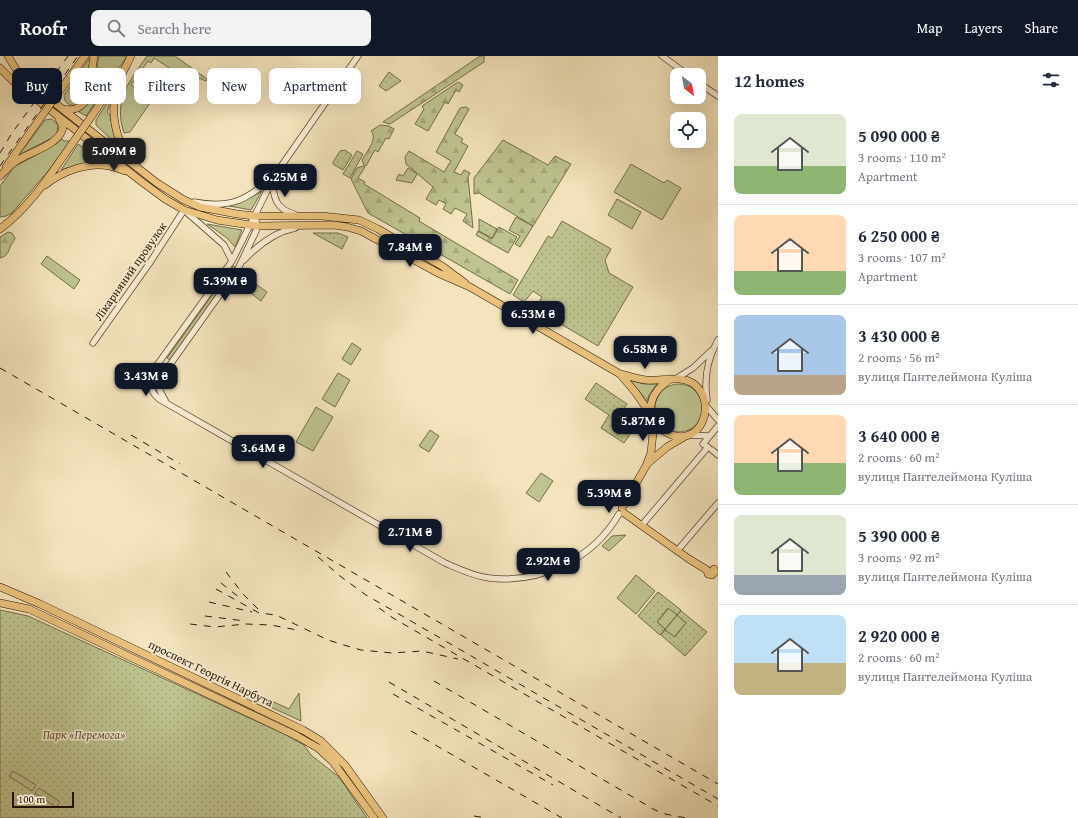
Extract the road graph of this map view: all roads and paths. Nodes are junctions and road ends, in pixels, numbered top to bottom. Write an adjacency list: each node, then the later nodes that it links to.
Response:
1 (8, 56): 12 (main road)
2 (85, 56): 16 (main road, bridge)
3 (94, 56): 12 (main road)
4 (132, 56): 7 (main road)
5 (358, 56): 17 (street)
6 (662, 56): 9 (street)
7 (128, 63): 14 (main road); 18 (main road, bridge)
8 (0, 68): 13 (main road)
9 (678, 68)
10 (706, 88): 11 (street)
11 (718, 96)
12 (62, 109): 14 (main road)
13 (57, 115): 15 (main road); 16 (main road)
14 (133, 165): 19 (main road)
15 (132, 174): 18 (main road); 20 (main road)
16 (0, 176)
17 (274, 178): 19 (street); 21 (street); 22 (street)
18 (35, 194): 23 (main road)
19 (184, 200): 22 (main road)
20 (184, 210): 25 (main road); 28 (street); 32 (street, Лікарняний провулок)
21 (298, 215): 22 (main road); 30 (main road)
22 (255, 216): 25 (street)
23 (15, 217): 24 (main road); 27 (main road)
24 (0, 221)
25 (254, 226): 26 (main road); 28 (street); 29 (street)
26 (304, 226): 29 (street); 30 (main road)
27 (0, 229)
28 (232, 261): 36 (street)
29 (242, 264): 35 (street)
30 (470, 287): 34 (main road)
31 (718, 340): 33 (street)
32 (93, 343)
33 (712, 350): 37 (street); 38 (street)
34 (620, 374): 37 (main road); 41 (main road)
35 (161, 378): 36 (street); 39 (street)
36 (149, 379): 39 (street)
37 (674, 379): 38 (main road); 41 (main road)
38 (707, 400): 40 (main road)
39 (166, 402): 50 (street)
40 (708, 408): 42 (street); 44 (main road)
41 (653, 419): 44 (main road); 48 (main road)
42 (718, 420)
43 (718, 426): 45 (street)
44 (688, 435): 45 (street); 48 (main road)
45 (710, 436): 51 (street)
46 (712, 450): 47 (street)
47 (718, 455)
48 (646, 466): 50 (main road)
49 (718, 504): 52 (street)
50 (622, 512): 51 (main road)
51 (642, 525): 52 (main road)
52 (677, 551): 53 (main road)
53 (714, 571)
54 (0, 587): 57 (main road, проспект Георгія Нарбута)
55 (0, 603): 56 (main road, проспект Георгія Нарбута)
56 (374, 818)
57 (383, 818)

